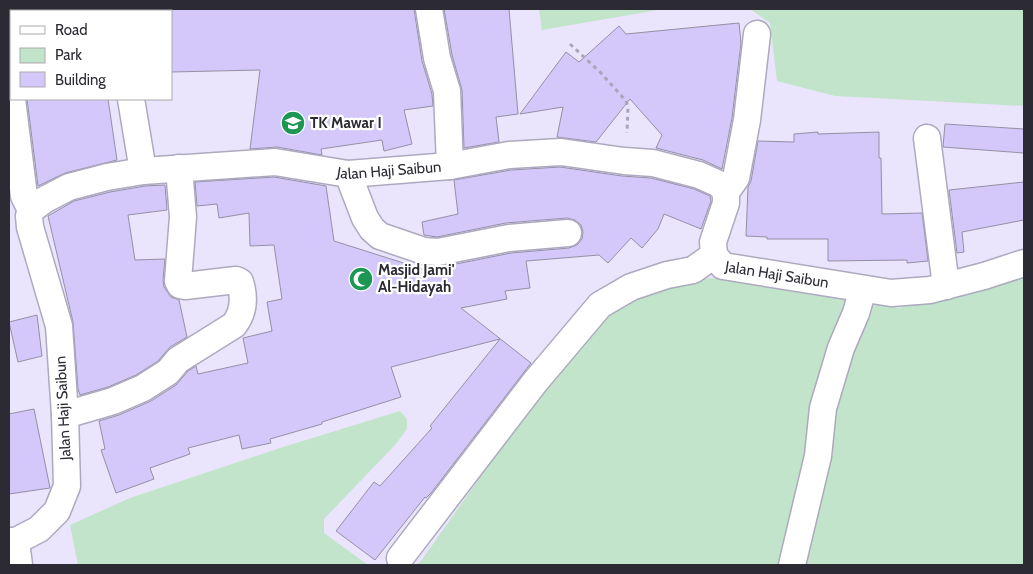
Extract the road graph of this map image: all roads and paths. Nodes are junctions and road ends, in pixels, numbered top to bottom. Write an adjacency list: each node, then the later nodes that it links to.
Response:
1 (429, 9): 8 (street)
2 (757, 34): 12 (street)
3 (570, 44): 7 (path)
4 (12, 100): 13 (street)
5 (131, 100): 10 (street)
6 (927, 138): 17 (street)
7 (624, 161): 8 (street, Jalan Haji Saibun); 12 (street, Jalan Haji Saibun)
8 (450, 166): 11 (street, Jalan Haji Saibun)
9 (179, 168): 10 (street, Jalan Haji Saibun); 11 (street, Jalan Haji Saibun); 19 (street)
10 (143, 171): 13 (street, Jalan Haji Saibun)
11 (348, 174): 14 (street)
12 (726, 192): 15 (street, Jalan Haji Saibun)
13 (23, 216): 19 (street, Jalan Haji Saibun)
14 (568, 233)
15 (714, 256): 18 (street, Jalan Haji Saibun); 21 (street)
16 (1024, 263): 17 (street, Jalan Haji Saibun)
17 (946, 286): 18 (street, Jalan Haji Saibun)
18 (863, 289): 22 (street)
19 (65, 415): 20 (street, Jalan Haji Saibun)
20 (15, 549)
21 (400, 558)
22 (792, 565)

